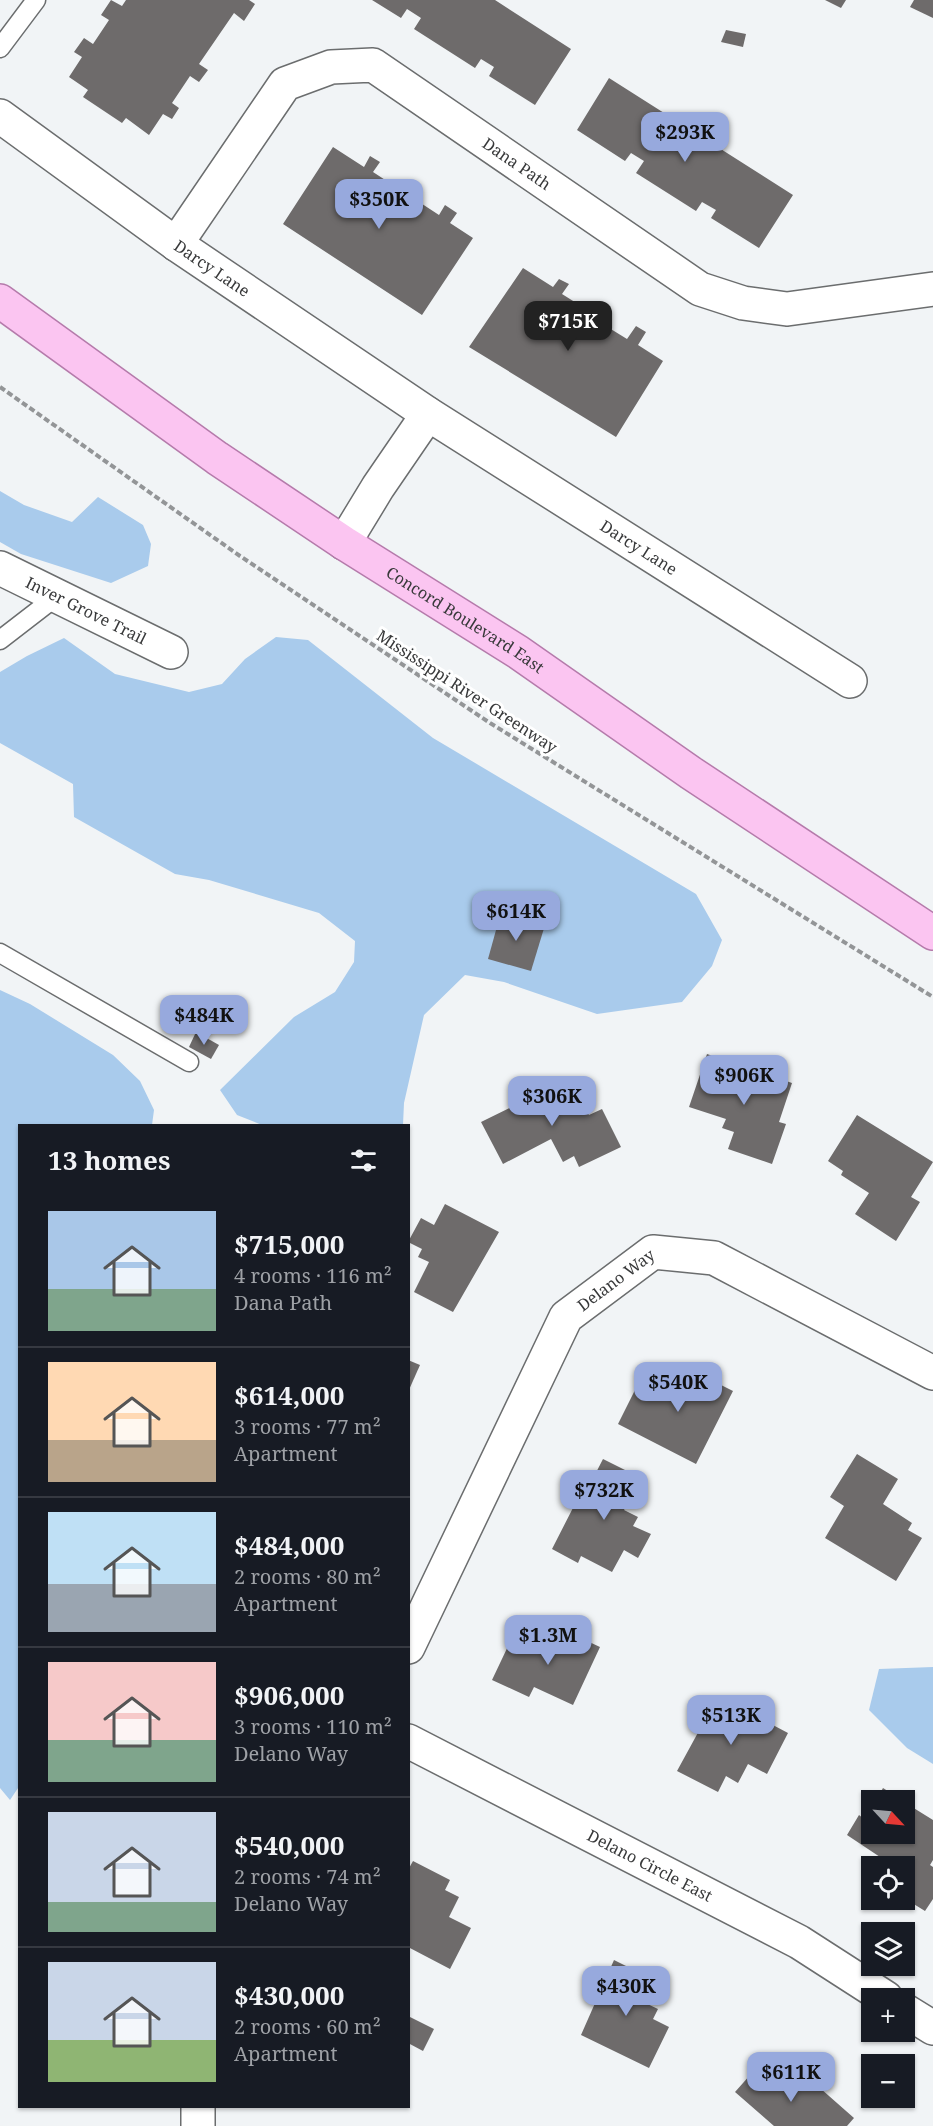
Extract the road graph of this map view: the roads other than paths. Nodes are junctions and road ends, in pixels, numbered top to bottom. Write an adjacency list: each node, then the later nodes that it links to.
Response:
1 (36, 0): 2 (lane)
2 (0, 48)
3 (0, 116): 4 (street, Darcy Lane)
4 (176, 244): 5 (street, Dana Path); 7 (street, Darcy Lane)
5 (933, 289)
6 (0, 301): 8 (main road, Concord Boulevard East)
7 (428, 414): 8 (street); 13 (street, Darcy Lane)
8 (344, 543): 14 (main road, Concord Boulevard East)
9 (0, 568): 10 (street, Inver Grove Trail)
10 (57, 596): 11 (lane); 12 (street, Inver Grove Trail)
11 (0, 640)
12 (171, 652)
13 (850, 681)
14 (933, 933)
15 (0, 953): 16 (lane)
16 (189, 1062)
17 (933, 1373): 18 (street, Delano Way)
18 (410, 1643)
19 (410, 1743): 20 (street, Delano Circle East)
20 (870, 1988)
21 (915, 2017): 22 (street)
22 (933, 2028)
23 (198, 2108): 24 (street)
24 (198, 2126)

